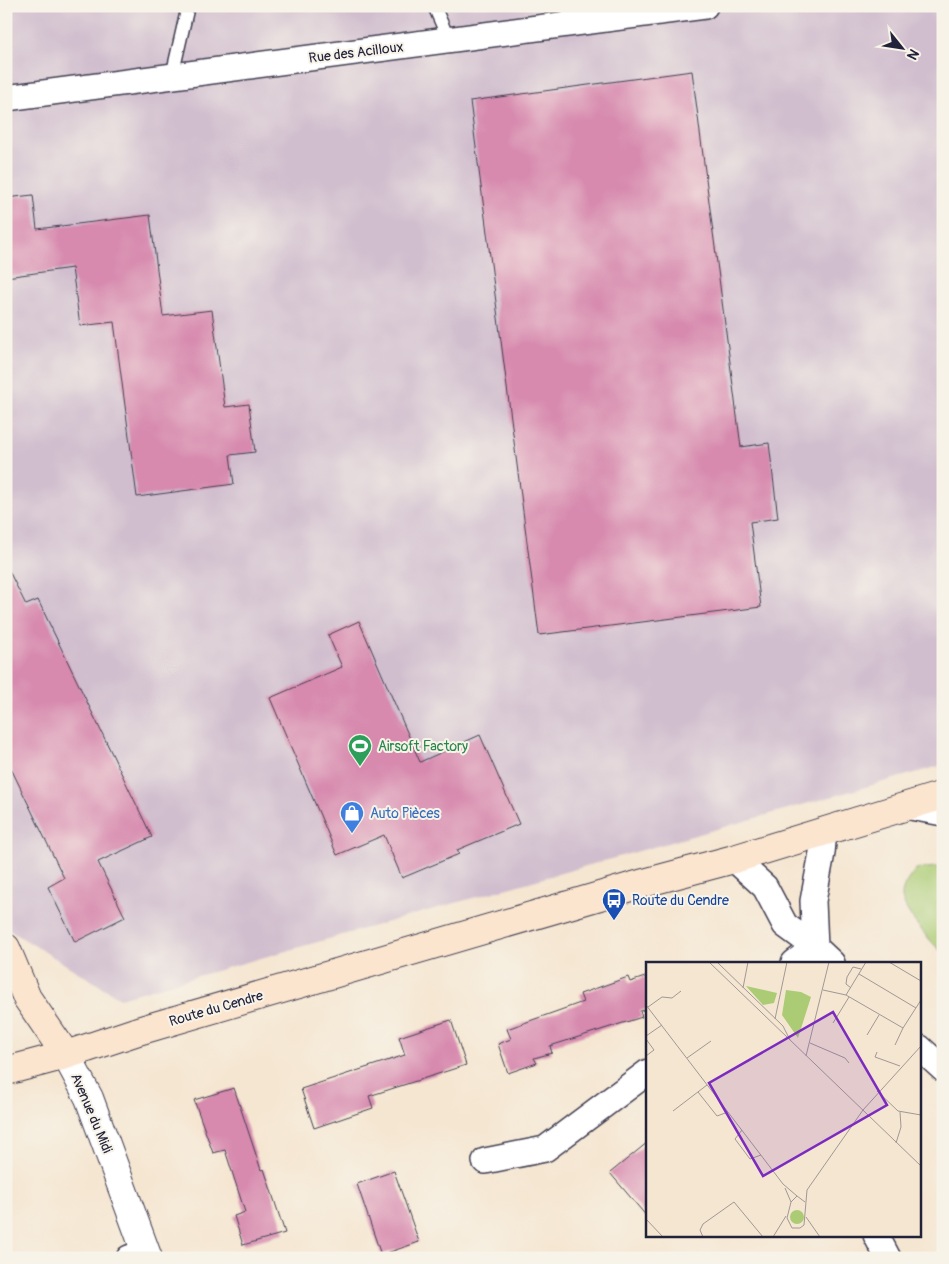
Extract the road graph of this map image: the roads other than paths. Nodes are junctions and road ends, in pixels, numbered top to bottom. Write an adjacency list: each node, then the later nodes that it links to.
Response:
1 (188, 6): 6 (lane)
2 (434, 6): 5 (lane)
3 (705, 6): 4 (street, Rue des Acilloux)
4 (646, 10): 5 (street, Rue des Acilloux)
5 (449, 40): 6 (street, Rue des Acilloux)
6 (172, 76): 7 (street, Rue des Acilloux)
7 (6, 98)
8 (943, 795): 9 (main road, Route du Cendre)
9 (905, 806): 10 (street); 11 (main road, Route du Cendre)
10 (943, 813)
11 (824, 831): 12 (main road, Route du Cendre); 14 (street)
12 (734, 859): 14 (street); 17 (main road, Route du Cendre)
13 (6, 948): 17 (main road, Avenue du Midi)
14 (824, 955): 15 (street)
15 (798, 962)
16 (922, 1050): 18 (street)
17 (66, 1056): 19 (main road, Route du Cendre); 23 (street, Avenue du Midi)
18 (943, 1069)
19 (6, 1071)
20 (646, 1073): 21 (street)
21 (484, 1161)
22 (877, 1236): 24 (street)
23 (141, 1256)
24 (888, 1258)

